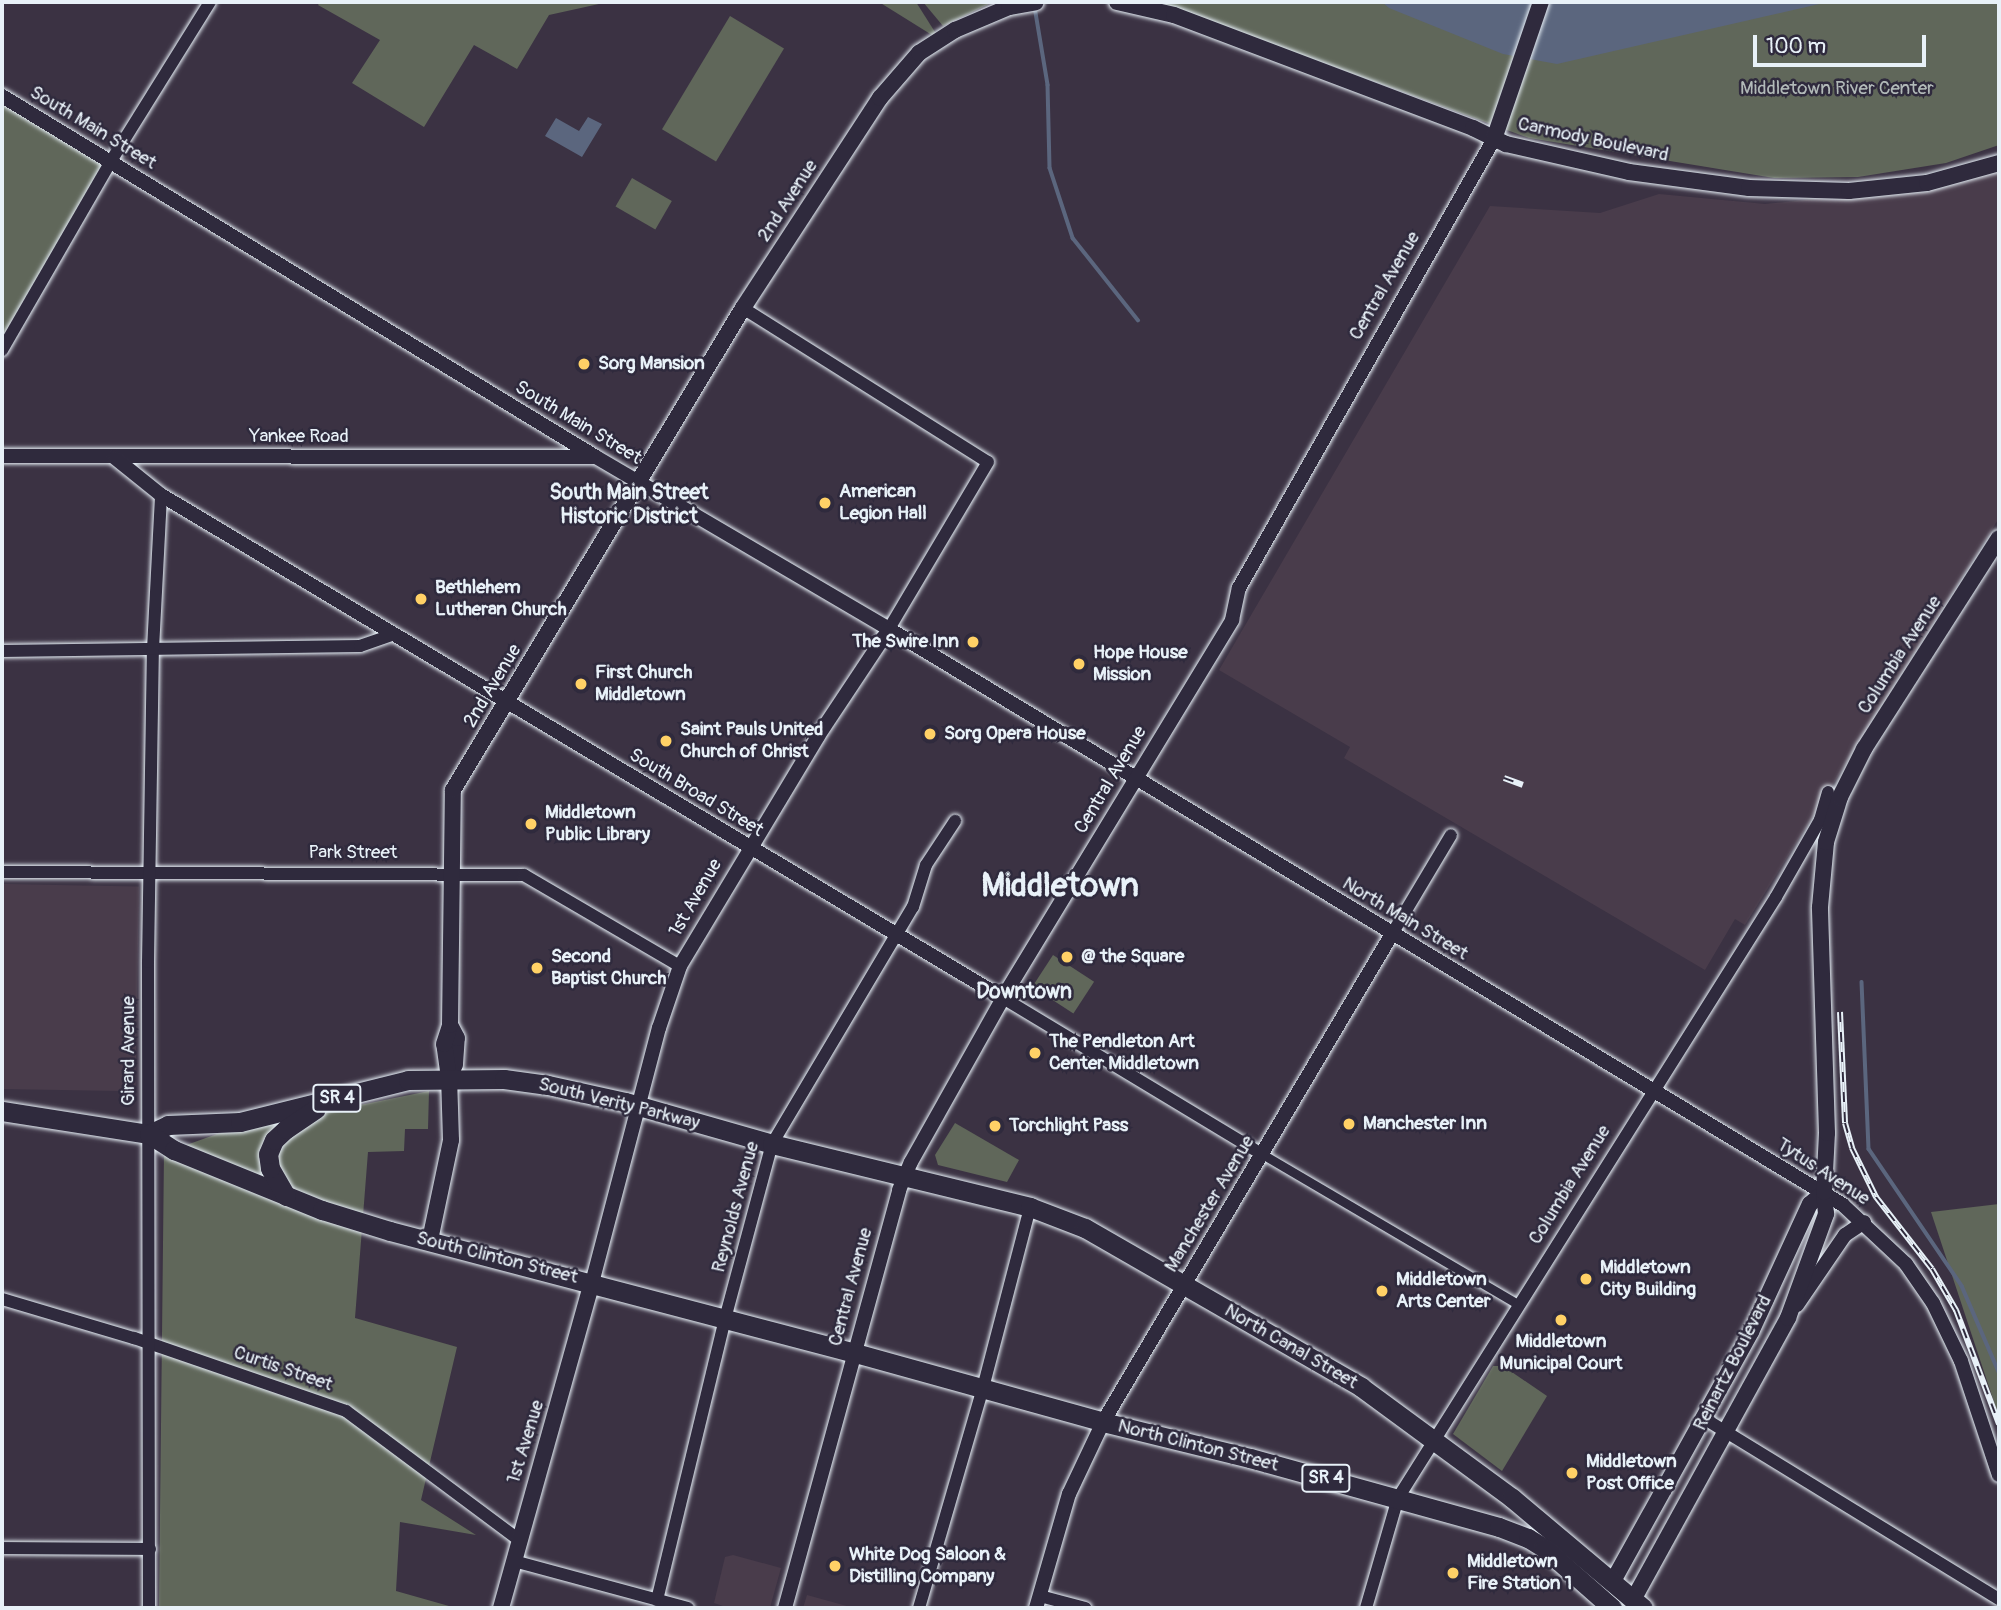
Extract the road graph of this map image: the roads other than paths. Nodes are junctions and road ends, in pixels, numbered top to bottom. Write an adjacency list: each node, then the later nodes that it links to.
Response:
1 (210, 2): 7 (street)
2 (1036, 2): 9 (main road, 2nd Avenue)
3 (1117, 2): 6 (main road, Carmody Boulevard)
4 (1541, 2): 6 (main road, Central Avenue)
5 (2, 96): 7 (street, South Main Street)
6 (1493, 139): 8 (main road, Carmody Boulevard); 22 (street, Central Avenue)
7 (111, 161): 10 (street); 12 (street, South Main Street)
8 (1999, 163)
9 (743, 308): 14 (main road, 2nd Avenue); 17 (street, 1st Avenue)
10 (2, 350)
11 (2, 456): 13 (street, Yankee Road)
12 (596, 457): 13 (street, Yankee Road); 14 (street, South Main Street)
13 (115, 458): 15 (street, South Broad Street)
14 (639, 482): 17 (street, South Main Street); 21 (main road, 2nd Avenue)
15 (160, 495): 18 (street, South Broad Street); 19 (street, Girard Avenue)
16 (1999, 538): 23 (main road, Columbia Avenue)
17 (888, 629): 22 (street, South Main Street); 26 (street, 1st Avenue)
18 (392, 635): 19 (street); 21 (street, South Broad Street)
19 (153, 649): 20 (street); 29 (street, Girard Avenue)
20 (2, 651)
21 (508, 703): 26 (street, South Broad Street); 28 (main road, 2nd Avenue)
22 (1136, 779): 31 (street, North Main Street); 33 (street, Central Avenue)
23 (1834, 795): 35 (street, Columbia Avenue); 43 (main road, Reinartz Boulevard)
24 (955, 821): 30 (street, Reynolds Avenue)
25 (1451, 835): 31 (street, Manchester Avenue)
26 (750, 847): 30 (street, South Broad Street); 32 (street, 1st Avenue)
27 (2, 872): 29 (street, Park Street)
28 (453, 872): 29 (street, Park Street); 32 (street, Park Street); 34 (main road, 2nd Avenue)
29 (152, 873): 39 (street, Girard Avenue)
30 (896, 934): 33 (street, South Broad Street); 40 (street, Reynolds Avenue)
31 (1392, 934): 35 (street, North Main Street); 41 (street, Manchester Avenue)
32 (680, 966): 37 (street, 1st Avenue)
33 (1003, 998): 41 (street, South Broad Street); 42 (street, Central Avenue)
34 (449, 1078): 36 (main road, South Verity Parkway / SR 4); 37 (main road, South Verity Parkway / SR 4); 47 (main road, 2nd Avenue)
35 (1654, 1091): 43 (street, Tytus Avenue); 51 (street, Columbia Avenue)
36 (330, 1100): 39 (main road, South Verity Parkway / SR 4); 44 (main road)
37 (640, 1107): 40 (main road, South Verity Parkway / SR 4); 48 (street, 1st Avenue)
38 (2, 1111): 39 (main road, South Verity Parkway / SR 4)
39 (149, 1134): 44 (main road, South Clinton Street / SR 4); 54 (street, Girard Avenue)
40 (772, 1144): 42 (main road, South Verity Parkway / SR 4); 53 (street, Reynolds Avenue)
41 (1262, 1154): 49 (street, Manchester Avenue); 51 (street)
42 (904, 1177): 45 (main road, North Canal Street / SR 4); 55 (street, Central Avenue)
43 (1824, 1192): 46 (street, Tytus Avenue); 52 (main road, Reinartz Boulevard); 57 (main road, Reinartz Boulevard)
44 (286, 1196): 47 (main road, South Clinton Street / SR 4)
45 (1030, 1208): 49 (main road, North Canal Street / SR 4); 56 (street)
46 (1864, 1222): 52 (street); 61 (street, Tytus Avenue)
47 (430, 1240): 48 (main road, South Clinton Street / SR 4)
48 (592, 1283): 53 (main road, South Clinton Street / SR 4); 63 (main road, 1st Avenue)
49 (1184, 1285): 58 (street, Manchester Avenue); 60 (main road, North Canal Street / SR 4)
50 (2, 1299): 54 (street, Curtis Street)
51 (1519, 1305): 60 (street, Columbia Avenue)
52 (1788, 1318): 59 (main road, Reinartz Boulevard)
53 (725, 1319): 55 (main road, South Clinton Street / SR 4); 69 (street, Reynolds Avenue)
54 (150, 1343): 63 (street, Curtis Street); 65 (street, Girard Avenue)
55 (855, 1353): 56 (main road, North Clinton Street / SR 4); 76 (street, Central Avenue)
56 (983, 1388): 58 (main road, North Clinton Street / SR 4); 77 (street)
57 (1705, 1419): 59 (street); 67 (main road, Reinartz Boulevard)
58 (1102, 1422): 62 (main road, North Clinton Street / SR 4); 70 (street, Manchester Avenue)
59 (1727, 1433): 68 (street); 72 (main road, Reinartz Boulevard)
60 (1433, 1443): 62 (street, Columbia Avenue); 67 (main road, North Canal Street / SR 4)
61 (1999, 1475)
62 (1398, 1498): 71 (main road, North Clinton Street / SR 4); 79 (street, Columbia Avenue)
63 (519, 1540): 66 (main road, 1st Avenue)
64 (2, 1548): 65 (street)
65 (150, 1549): 73 (street, Girard Avenue)
66 (514, 1561): 69 (street); 74 (main road, 1st Avenue)
67 (1613, 1581): 71 (main road, Reinartz Boulevard); 72 (main road, North Canal Street / SR 4)
68 (1999, 1599)
69 (657, 1600): 75 (street)
70 (1038, 1602): 78 (street)
71 (1604, 1605)
72 (1635, 1606)
73 (149, 1608)
74 (501, 1608)
75 (688, 1608)
76 (785, 1608)
77 (919, 1608)
78 (1085, 1608)
79 (1366, 1608)

